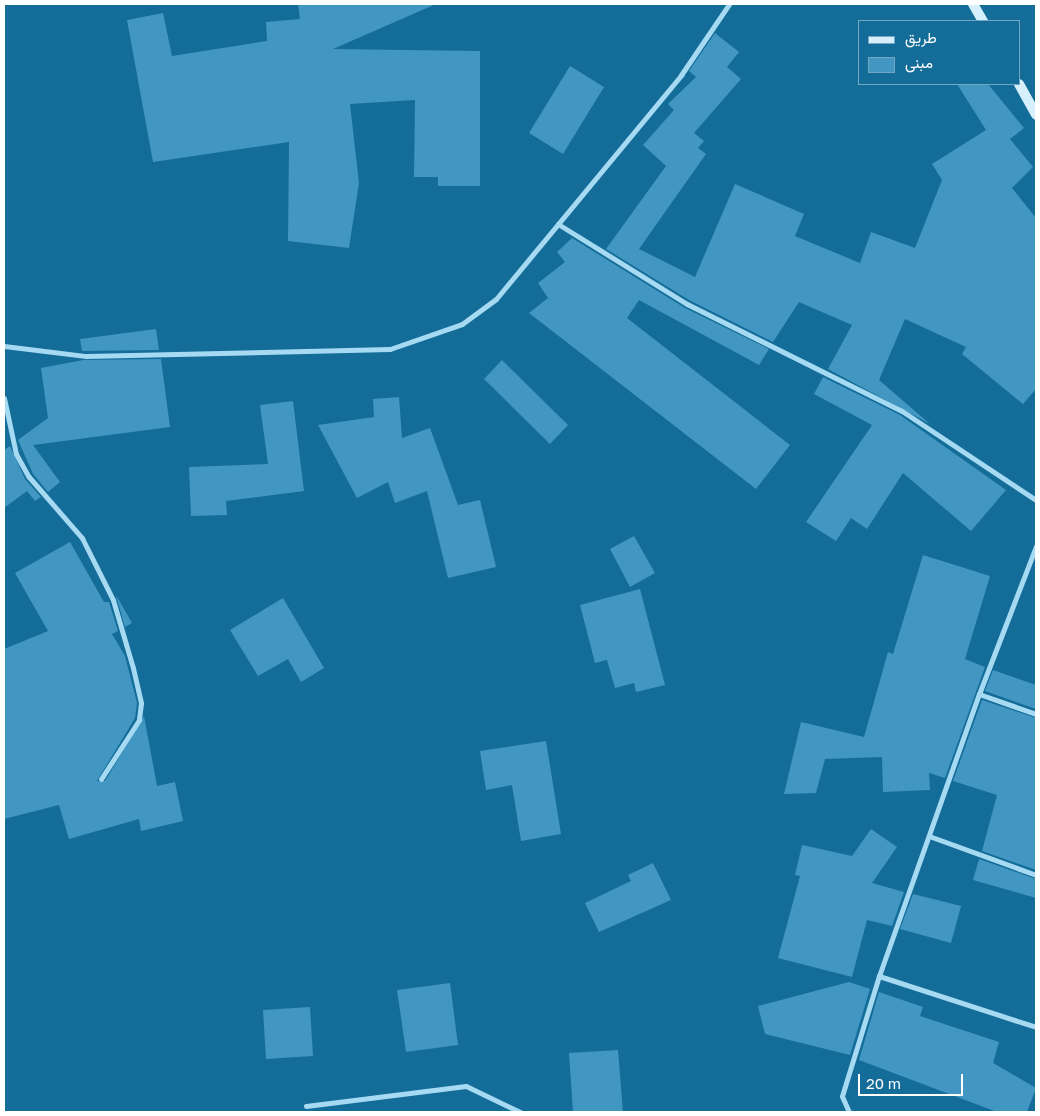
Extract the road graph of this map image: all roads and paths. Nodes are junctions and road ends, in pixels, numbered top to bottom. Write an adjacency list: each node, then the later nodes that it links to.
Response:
1 (729, 4): 6 (street)
2 (973, 4): 3 (main road)
3 (982, 20)
4 (1019, 85): 5 (main road)
5 (1036, 115)
6 (558, 224): 7 (street); 9 (street)
7 (4, 346)
8 (4, 398): 13 (street)
9 (1036, 500)
10 (1036, 546): 11 (street)
11 (979, 694): 12 (street); 14 (street)
12 (1036, 714)
13 (101, 780)
14 (929, 836): 15 (street); 16 (street)
15 (1036, 875)
16 (879, 976): 17 (street); 20 (street)
17 (1036, 1027)
18 (306, 1106): 19 (street)
19 (520, 1112)
20 (849, 1112)

